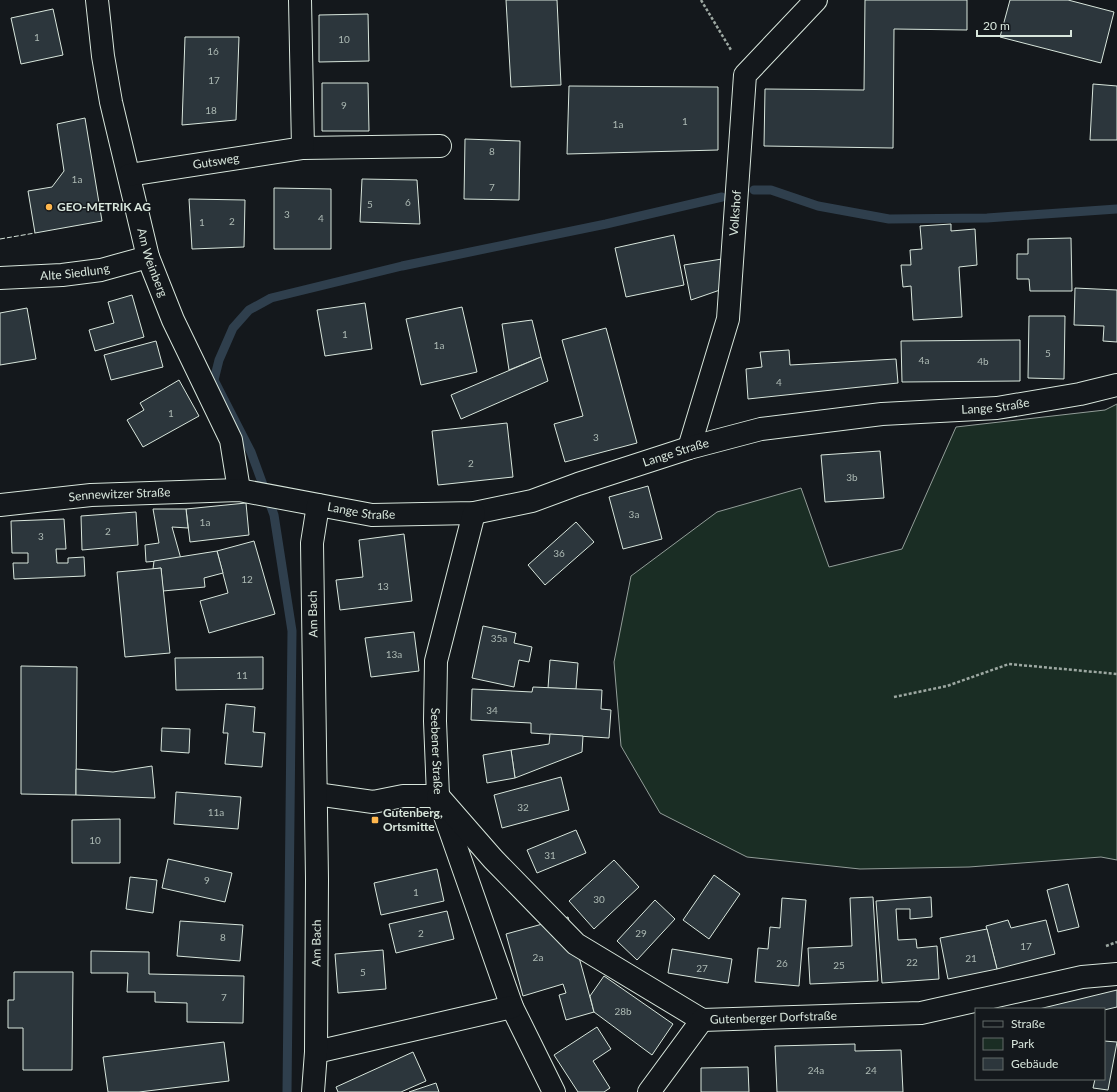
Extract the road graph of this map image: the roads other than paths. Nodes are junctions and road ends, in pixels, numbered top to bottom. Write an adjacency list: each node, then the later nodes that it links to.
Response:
1 (97, 0): 6 (street, Am Weinberg)
2 (300, 0): 5 (street)
3 (816, 0): 10 (street, Volkshof)
4 (440, 146): 5 (street, Gutsweg)
5 (303, 148): 6 (street, Gutsweg)
6 (129, 175): 7 (street, Am Weinberg)
7 (148, 257): 8 (street, Alte Siedlung); 11 (street, Am Weinberg)
8 (0, 278)
9 (1117, 385): 10 (street, Lange Straße)
10 (688, 448): 14 (street, Lange Straße)
11 (249, 492): 12 (street, Sennewitzer Straße); 13 (street, Lange Straße)
12 (0, 505)
13 (318, 506): 14 (street, Lange Straße); 15 (street, Am Bach)
14 (474, 513): 16 (street, Seebener Straße)
15 (316, 794): 16 (street); 20 (street, Am Bach)
16 (438, 796): 18 (street, Seebener Straße); 19 (street, Gutenberger Dorfstraße)
17 (1117, 974): 19 (street, Gutenberger Dorfstraße)
18 (512, 1007): 20 (street); 22 (street, Seebener Straße)
19 (702, 1020): 23 (street)
20 (316, 1052): 21 (street, Am Bach)
21 (313, 1092)
22 (554, 1092)
23 (649, 1092)

